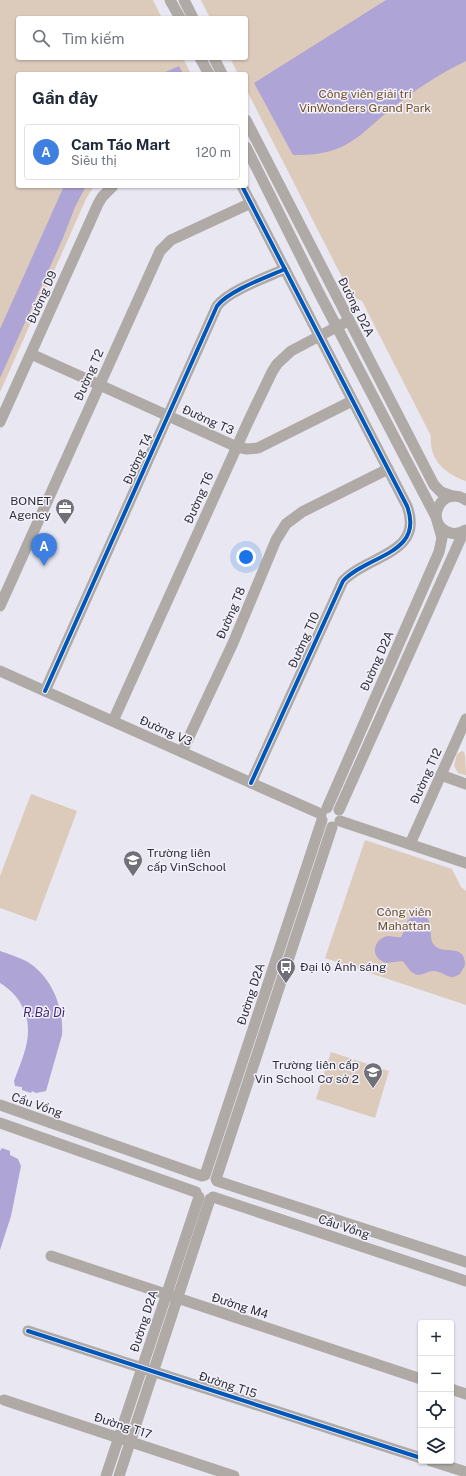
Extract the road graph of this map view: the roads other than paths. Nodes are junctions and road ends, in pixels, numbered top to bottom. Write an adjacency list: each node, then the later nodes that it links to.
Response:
1 (170, 0): 3 (street)
2 (184, 0): 4 (street)
3 (179, 16)
4 (192, 16)
5 (201, 60): 7 (street)
6 (215, 60): 8 (street)
7 (207, 72)
8 (221, 72)
9 (248, 124): 15 (street, Đường D2A)
10 (248, 152): 16 (street, Đường D2A)
11 (111, 188): 18 (street, Đường D9)
12 (243, 188): 13 (street)
13 (251, 203): 14 (street); 19 (street, Đường T2)
14 (284, 269): 17 (street); 21 (street, Đường T4)
15 (348, 321): 16 (street, Đường T6); 25 (street, Đường D2A)
16 (337, 326): 17 (street, Đường T6); 27 (street, Đường D2A)
17 (319, 335): 20 (street); 23 (street, Đường T6)
18 (31, 354): 19 (street, Đường T3); 22 (street, Đường D9)
19 (99, 384): 21 (street, Đường T3); 29 (street, Đường T2)
20 (352, 401): 23 (street, Đường T3); 24 (street)
21 (168, 416): 23 (street, Đường T3); 31 (street, Đường T4)
22 (0, 422)
23 (237, 447): 33 (street, Đường T6)
24 (388, 469): 34 (street, Đường T8); 36 (street, Đường T10)
25 (452, 496): 26 (street, Đường D2A); 27 (street)
26 (466, 500)
27 (437, 520): 28 (street); 38 (street, Đường D2A)
28 (465, 530): 39 (street, Đường D2A)
29 (0, 606)
30 (0, 671): 31 (street, Đường V3)
31 (45, 691): 33 (street, Đường V3)
32 (466, 719): 35 (street, Đường T12)
33 (113, 721): 34 (street, Đường V3)
34 (182, 752): 36 (street, Đường V3)
35 (441, 775): 37 (street); 40 (street, Đường T12)
36 (251, 783): 38 (street, Đường V3)
37 (466, 784)
38 (323, 814): 39 (street); 39 (street); 44 (street, Đường D2A)
39 (337, 819): 40 (street); 45 (street, Đường D2A)
40 (410, 844): 41 (street)
41 (466, 863)
42 (0, 1105): 44 (street, Cầu Vồng)
43 (0, 1123): 46 (street, Cầu Vồng)
44 (203, 1176): 45 (street); 46 (street)
45 (217, 1180): 46 (street); 48 (street, Cầu Vồng)
46 (205, 1196): 49 (street, Cầu Vồng); 50 (street, Đường D2A); 51 (street, Đường D2A)
47 (51, 1256): 50 (street, Đường M4)
48 (466, 1262)
49 (466, 1281)
50 (166, 1295): 51 (street, Đường M4); 53 (street, Đường D2A)
51 (178, 1299): 54 (street, Đường D2A); 55 (street, Đường M4)
52 (28, 1331): 53 (street, Đường T15)
53 (142, 1368): 54 (street, Đường T15); 59 (street, Đường D2A)
54 (154, 1371): 60 (street, Đường D2A); 61 (street, Đường T15)
55 (418, 1378)
56 (454, 1390): 57 (street)
57 (466, 1394)
58 (4, 1400): 59 (street, Đường T17)
59 (119, 1438): 60 (street, Đường T17); 64 (street, Đường D2A)
60 (130, 1442): 65 (street, Đường D2A); 66 (street, Đường T17)
61 (418, 1457)
62 (441, 1464): 63 (street)
63 (466, 1472)
64 (106, 1476)
65 (119, 1476)
66 (234, 1476)

